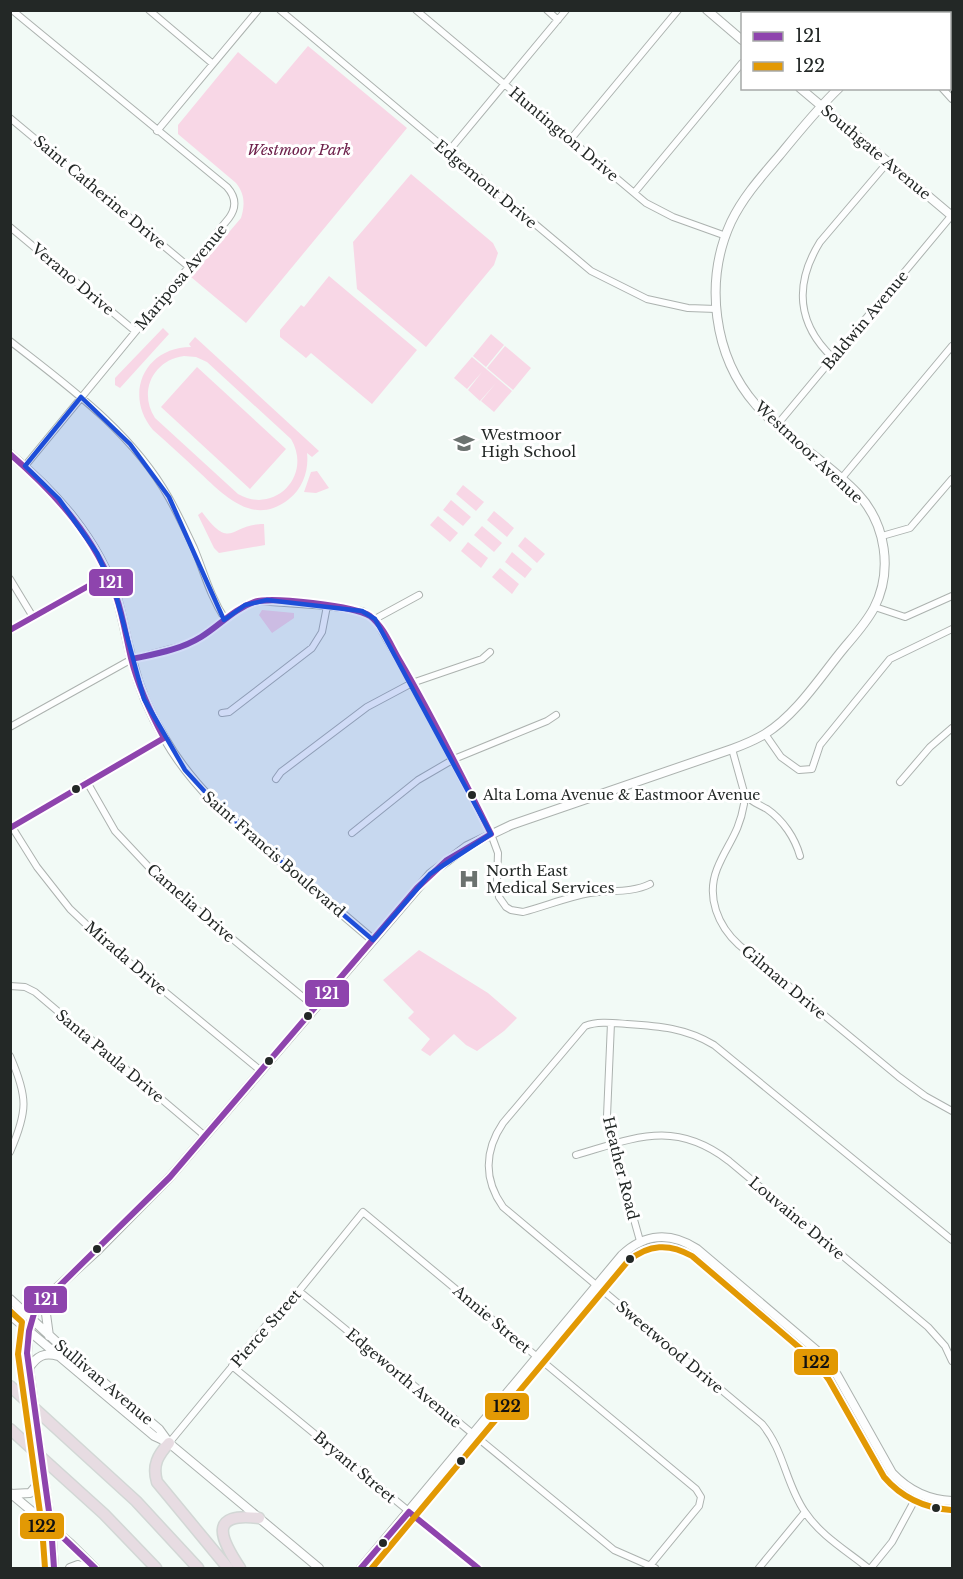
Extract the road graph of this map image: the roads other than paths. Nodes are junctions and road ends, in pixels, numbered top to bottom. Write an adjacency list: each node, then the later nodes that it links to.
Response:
1 (12, 10): 19 (street, Mariposa Avenue)
2 (149, 10): 12 (street)
3 (258, 10): 12 (street)
4 (280, 10): 21 (street, Edgemont Drive)
5 (416, 10): 14 (street, Huntington Drive)
6 (547, 10): 10 (street)
7 (566, 10): 10 (street)
8 (678, 10): 20 (street)
9 (707, 10): 11 (street)
10 (558, 20): 14 (street)
11 (741, 39)
12 (213, 64): 19 (street)
13 (741, 64): 23 (street)
14 (504, 85): 20 (street, Huntington Drive); 21 (street)
15 (802, 90): 17 (street, Southgate Avenue)
16 (837, 90): 17 (street, Westmoor Avenue)
17 (821, 106): 22 (street, Southgate Avenue); 26 (street, Westmoor Avenue)
18 (10, 118): 27 (street, Saint Catherine Drive)
19 (158, 131): 27 (street, Mariposa Avenue)
20 (570, 140): 23 (street, Huntington Drive)
21 (448, 152): 28 (street, Edgemont Drive)
22 (888, 162): 24 (street, Southgate Avenue); 32 (street)
23 (634, 193): 26 (street, Huntington Drive)
24 (952, 215): 32 (street, Baldwin Avenue)
25 (10, 227): 29 (street, Verano Drive)
26 (726, 236): 28 (street, Westmoor Avenue)
27 (189, 267): 29 (street, Mariposa Avenue)
28 (716, 309): 34 (street, Westmoor Avenue)
29 (135, 331): 33 (street, Mariposa Avenue)
30 (10, 341): 33 (street)
31 (952, 346): 37 (street)
32 (833, 358): 34 (street, Baldwin Avenue)
33 (81, 397): 36 (street, Mariposa Avenue); 47 (street)
34 (777, 425): 37 (street, Westmoor Avenue)
35 (10, 454): 36 (street, Saint Francis Boulevard)
36 (25, 466): 40 (street, Saint Francis Boulevard)
37 (841, 479): 39 (street, Westmoor Avenue)
38 (951, 484): 39 (street)
39 (882, 536): 45 (street)
40 (108, 575): 46 (street); 52 (street, Saint Francis Boulevard)
41 (10, 579): 46 (street)
42 (419, 595): 48 (street)
43 (952, 596): 45 (street)
44 (327, 606): 47 (street); 48 (street); 54 (street)
45 (875, 607): 58 (street)
46 (33, 617): 50 (street)
47 (225, 619): 52 (street)
48 (375, 620): 53 (street)
49 (952, 629): 58 (street)
50 (10, 630)
51 (490, 652): 53 (street)
52 (132, 659): 56 (street); 59 (street, Saint Francis Boulevard)
53 (412, 683): 61 (street); 62 (street)
54 (222, 713)
55 (556, 715): 61 (street)
56 (10, 727)
57 (952, 728): 64 (street)
58 (765, 734): 60 (street)
59 (164, 738): 63 (street); 71 (street, Saint Francis Boulevard)
60 (732, 749): 68 (street); 69 (street)
61 (454, 759): 67 (street); 68 (street)
62 (276, 779)
63 (87, 782): 66 (street); 73 (street, Camelia Drive)
64 (900, 782)
65 (744, 804): 77 (street, Gilman Drive)
66 (11, 827): 76 (street, Mirada Drive)
67 (352, 833)
68 (491, 834): 70 (street); 71 (street)
69 (800, 856)
70 (650, 884)
71 (373, 940): 73 (street)
72 (10, 986): 78 (street, Santa Paula Drive)
73 (315, 1007): 76 (street)
74 (611, 1023): 79 (street, Heather Road); 83 (street, Sweetwood Drive); 85 (street, Sweetwood Drive)
75 (10, 1056): 80 (street)
76 (261, 1071): 78 (street)
77 (952, 1111)
78 (205, 1136): 87 (street)
79 (613, 1144): 81 (street, Louvaine Drive); 84 (street, Heather Road); 95 (street, Louvaine Drive)
80 (10, 1152)
81 (576, 1155)
82 (363, 1212): 86 (street, Pierce Street); 94 (street, Annie Street)
83 (952, 1240)
84 (640, 1241): 85 (street); 104 (street)
85 (596, 1286): 94 (street); 107 (street, Sweetwood Drive)
86 (299, 1291): 96 (street, Pierce Street); 100 (street, Edgeworth Avenue)
87 (51, 1293): 90 (street); 92 (street)
88 (10, 1299): 90 (street, Sullivan Avenue)
89 (10, 1315): 91 (street, Sullivan Avenue)
90 (32, 1318): 91 (street); 92 (street, Sullivan Avenue)
91 (29, 1330): 93 (street, Sullivan Avenue); 97 (street)
92 (49, 1336): 101 (street, Sullivan Avenue)
93 (58, 1356): 97 (street); 101 (street, Sullivan Avenue)
94 (537, 1357): 100 (street); 110 (street, Annie Street)
95 (952, 1361)
96 (232, 1366): 101 (street, Pierce Street); 106 (street, Bryant Street)
97 (29, 1368): 102 (street, bridge)
98 (10, 1386): 116 (highway)
99 (10, 1429): 115 (highway)
100 (473, 1434): 106 (street); 110 (street, Edgeworth Avenue)
101 (169, 1443): 108 (street, Sullivan Avenue); 117 (highway)
102 (43, 1473): 103 (street); 109 (street)
103 (11, 1493): 109 (street)
104 (918, 1494): 105 (street); 123 (street)
105 (952, 1501)
106 (409, 1512): 120 (street); 121 (street, Bryant Street)
107 (805, 1512): 122 (street); 123 (street, Sweetwood Drive)
108 (259, 1518): 118 (highway); 119 (street, Sullivan Avenue)
109 (51, 1526): 111 (street); 114 (street)
110 (651, 1568)
111 (54, 1569)
112 (70, 1569): 113 (street)
113 (88, 1569)
114 (95, 1569)
115 (156, 1569)
116 (198, 1569)
117 (228, 1569)
118 (240, 1569)
119 (319, 1569)
120 (361, 1569)
121 (478, 1569)
122 (759, 1569)
123 (870, 1569)

